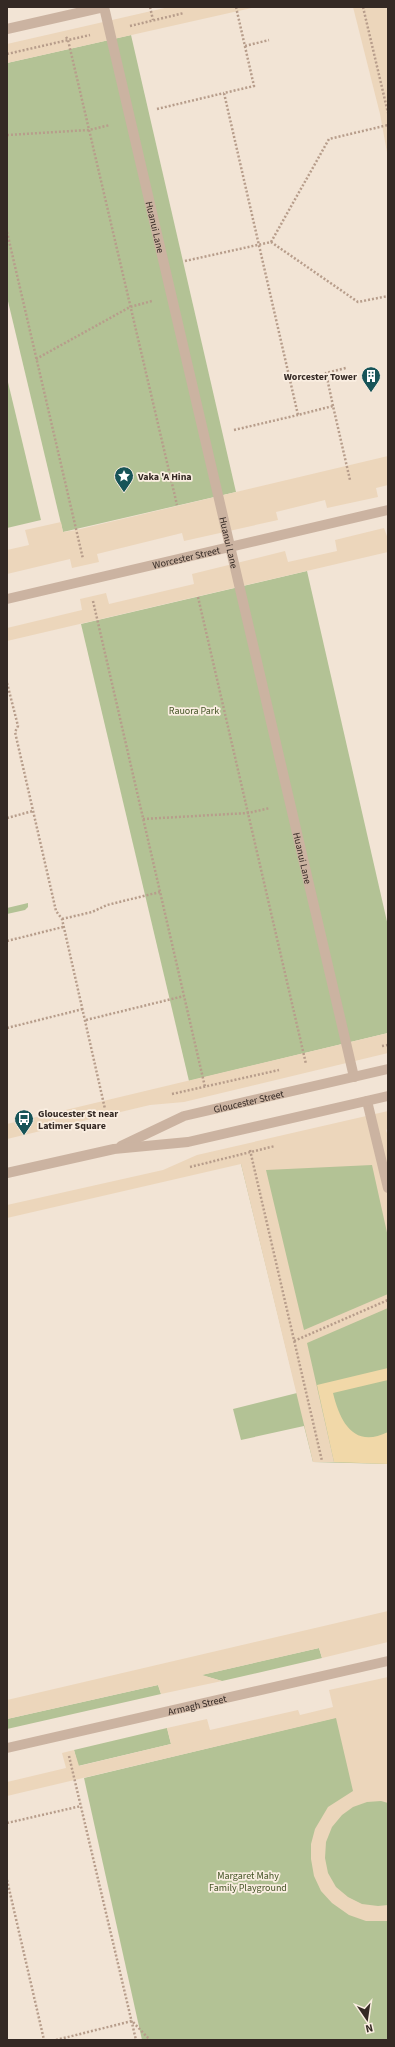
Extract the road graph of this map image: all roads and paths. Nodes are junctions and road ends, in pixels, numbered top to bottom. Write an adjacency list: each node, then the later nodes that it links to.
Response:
1 (104, 7): 6 (street); 13 (street, Huanui Lane)
2 (150, 7): 5 (path)
3 (236, 7): 9 (path)
4 (363, 7): 12 (path)
5 (153, 20)
6 (7, 30)
7 (68, 40): 15 (path)
8 (269, 40): 9 (path)
9 (245, 46): 10 (path)
10 (224, 93): 11 (path); 19 (path)
11 (158, 109)
12 (388, 114)
13 (130, 120): 15 (path); 20 (street, Huanui Lane)
14 (388, 125): 18 (path)
15 (89, 130): 16 (path); 23 (path)
16 (7, 135)
17 (7, 232): 24 (path)
18 (271, 242): 19 (path); 22 (path)
19 (259, 244): 20 (path); 27 (path)
20 (164, 266): 21 (street, Huanui Lane)
21 (172, 296): 23 (path); 32 (street, Huanui Lane)
22 (388, 296)
23 (130, 307): 24 (path); 30 (path)
24 (36, 359): 33 (path)
25 (346, 368): 26 (path)
26 (333, 406): 27 (path); 29 (path)
27 (298, 415): 28 (path)
28 (234, 430)
29 (350, 480)
30 (177, 506)
31 (388, 510): 32 (street, Worcester Street)
32 (231, 547): 36 (street, Worcester Street); 38 (street, Huanui Lane)
33 (84, 565)
34 (92, 597): 42 (path)
35 (198, 597): 40 (path)
36 (7, 599)
37 (7, 683): 39 (path)
38 (290, 804): 40 (path); 52 (street, Huanui Lane)
39 (34, 811): 41 (path); 44 (path)
40 (248, 813): 42 (path); 54 (path)
41 (7, 818)
42 (143, 819): 43 (path)
43 (160, 892): 44 (path); 47 (path)
44 (62, 919): 45 (path)
45 (64, 928): 46 (path); 48 (path)
46 (7, 940)
47 (184, 996): 49 (path); 59 (path)
48 (83, 1009): 49 (path); 50 (path)
49 (86, 1020): 63 (path)
50 (7, 1028)
51 (388, 1045): 52 (path)
52 (349, 1054): 58 (street, Huanui Lane)
53 (313, 1062): 54 (path)
54 (306, 1064): 55 (path)
55 (299, 1066)
56 (284, 1069): 59 (path)
57 (388, 1069): 58 (street, Gloucester Street)
58 (354, 1077): 65 (street, Gloucester Street)
59 (205, 1087): 60 (path)
60 (172, 1094)
61 (388, 1096): 62 (street, Gloucester Street)
62 (367, 1101): 65 (street, Gloucester Street); 69 (street)
63 (105, 1109)
64 (281, 1145): 66 (path)
65 (114, 1149): 68 (street, Gloucester Street)
66 (250, 1152): 67 (path); 71 (path)
67 (190, 1167)
68 (7, 1173)
69 (388, 1188)
70 (388, 1300): 71 (path)
71 (294, 1341): 72 (path)
72 (322, 1461)
73 (388, 1661): 74 (street, Armagh Street)
74 (64, 1734): 75 (street, Armagh Street); 76 (path)
75 (7, 1748)
76 (81, 1806): 77 (path); 79 (path)
77 (7, 1823)
78 (7, 1880): 80 (path)
79 (132, 2021): 81 (path); 82 (path); 83 (path)
80 (44, 2040)
81 (56, 2040)
82 (136, 2040)
83 (150, 2040)

